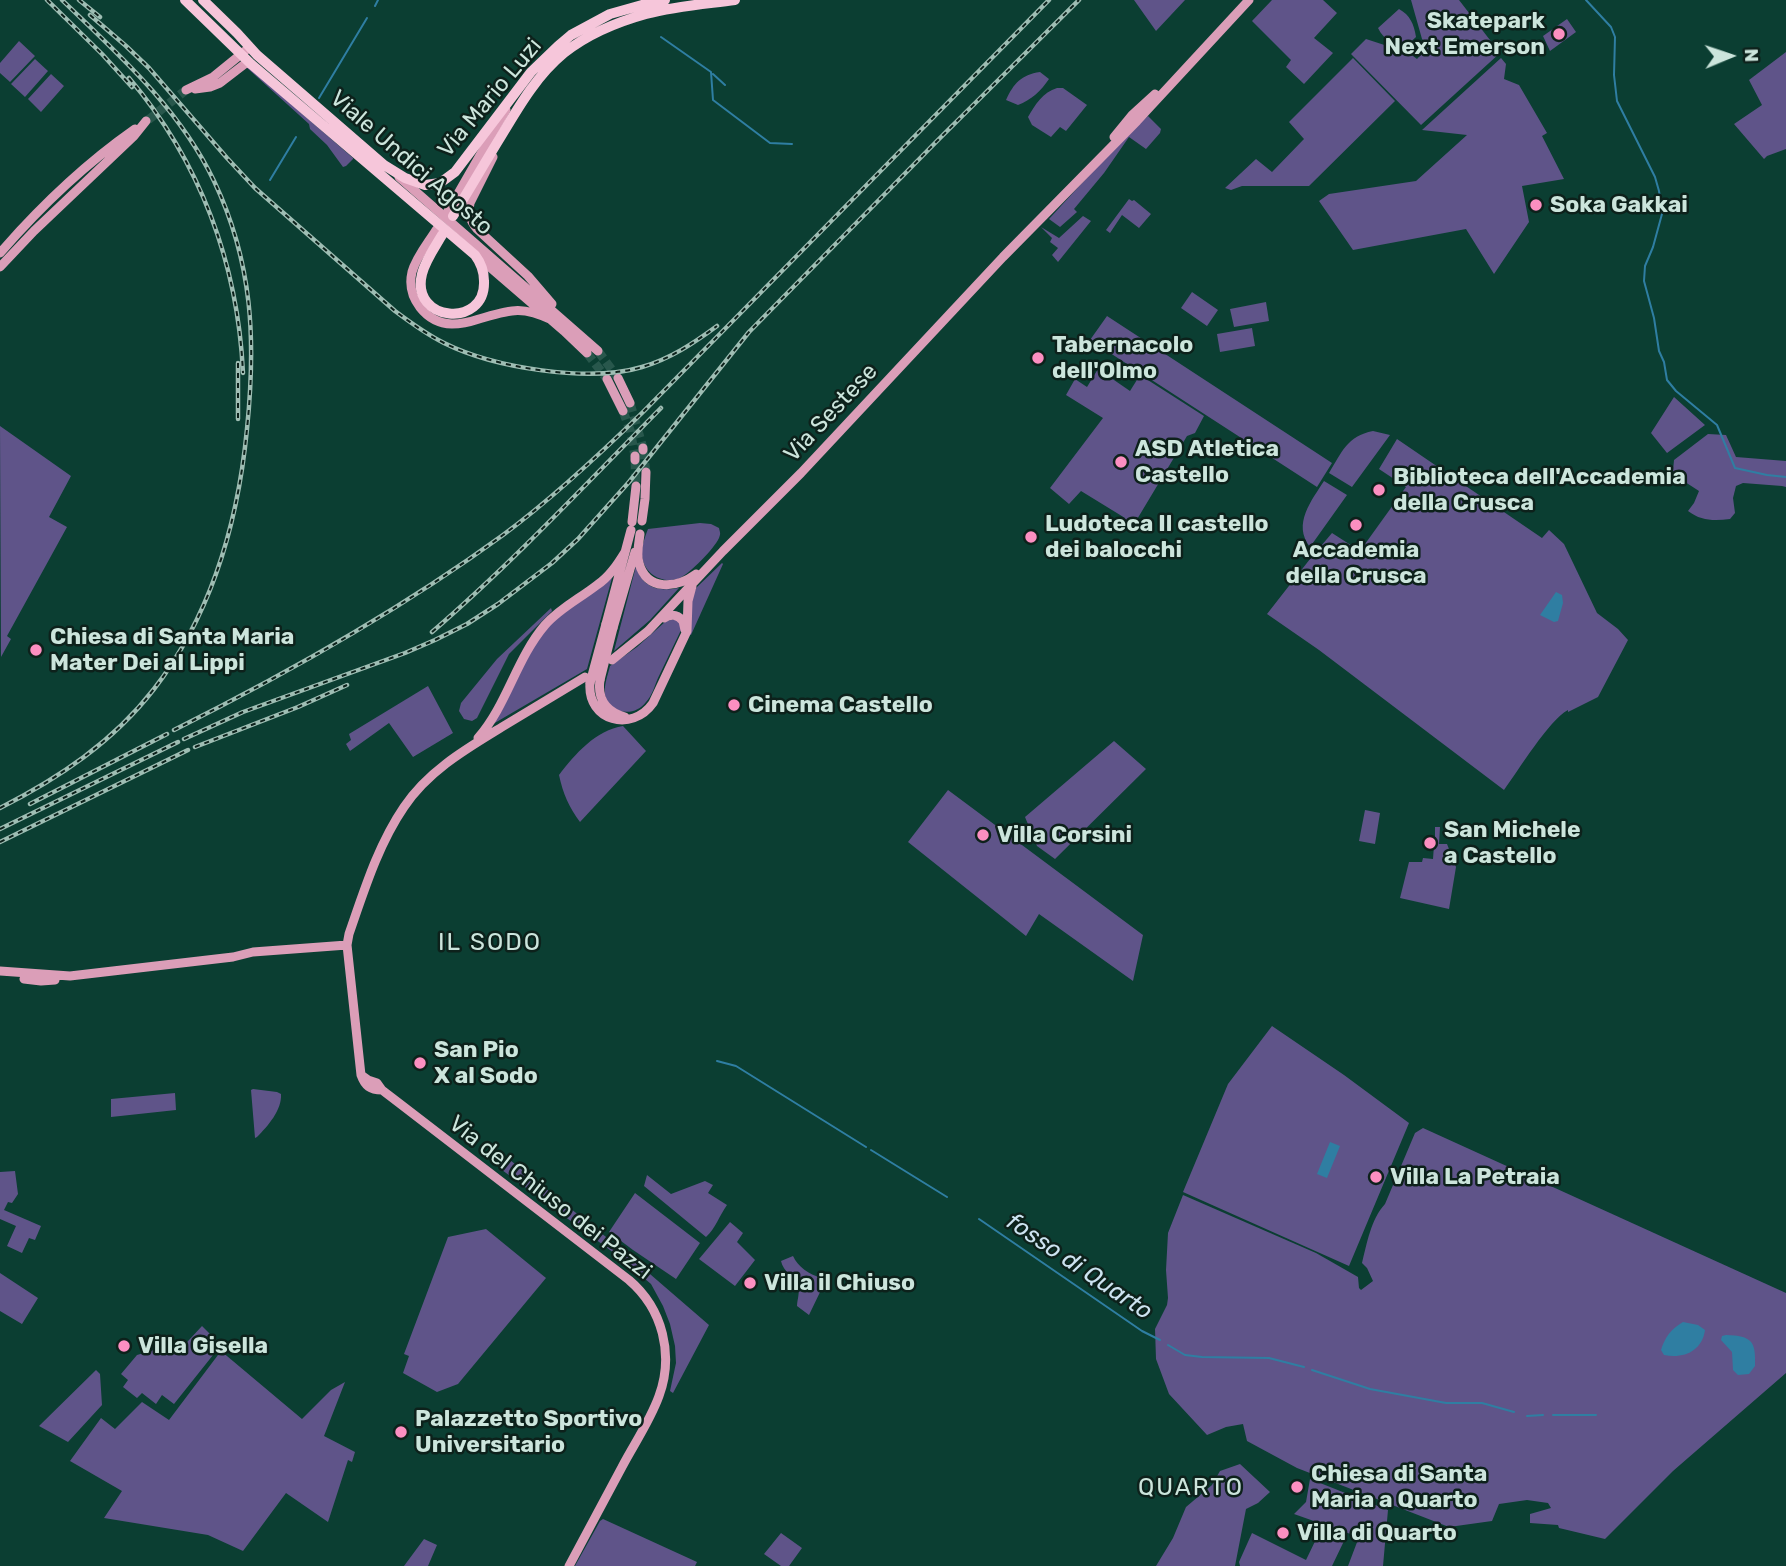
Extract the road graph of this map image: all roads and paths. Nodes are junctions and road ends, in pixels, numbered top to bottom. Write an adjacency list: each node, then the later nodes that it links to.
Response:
1 (185, 0): 7 (main road, Viale Undici Agosto)
2 (202, 0): 6 (main road, Viale Undici Agosto)
3 (665, 0): 9 (main road, Via Mario Luzi)
4 (735, 0): 10 (main road, Via Mario Luzi)
5 (1249, 0): 25 (main road, Via Sestese)
6 (250, 47): 7 (main road); 11 (main road, Viale Undici Agosto)
7 (241, 54): 8 (main road, Viale Undici Agosto); 8 (main road)
8 (251, 64): 15 (main road, Viale Undici Agosto)
9 (515, 93): 11 (main road, Via Mario Luzi); 12 (main road)
10 (520, 105): 12 (main road, Via Mario Luzi); 18 (main road)
11 (384, 164): 18 (main road, Viale Undici Agosto)
12 (450, 213)
13 (439, 232): 15 (main road, Viale Undici Agosto); 17 (main road)
14 (0, 253): 16 (main road)
15 (475, 255): 17 (main road, Viale Undici Agosto)
16 (0, 267)
17 (552, 320): 18 (main road, Viale Undici Agosto)
18 (568, 324)
19 (618, 378): 20 (main road)
20 (607, 379)
21 (646, 472): 23 (main road)
22 (636, 486): 23 (main road)
23 (637, 527): 24 (main road); 25 (main road); 28 (main road)
24 (625, 552): 28 (main road); 32 (main road)
25 (716, 559): 26 (main road, Via Sestese)
26 (694, 582): 27 (main road, Via Sestese); 29 (main road)
27 (654, 624): 29 (main road); 30 (main road, Via Sestese)
28 (610, 626): 31 (main road, bridge)
29 (682, 642): 31 (main road)
30 (612, 660)
31 (591, 680): 32 (main road)
32 (472, 745): 33 (main road)
33 (347, 945): 35 (main road); 37 (main road, Via del Chiuso dei Pazzi)
34 (0, 971): 35 (main road)
35 (70, 976): 36 (main road)
36 (0, 977)
37 (569, 1566)

